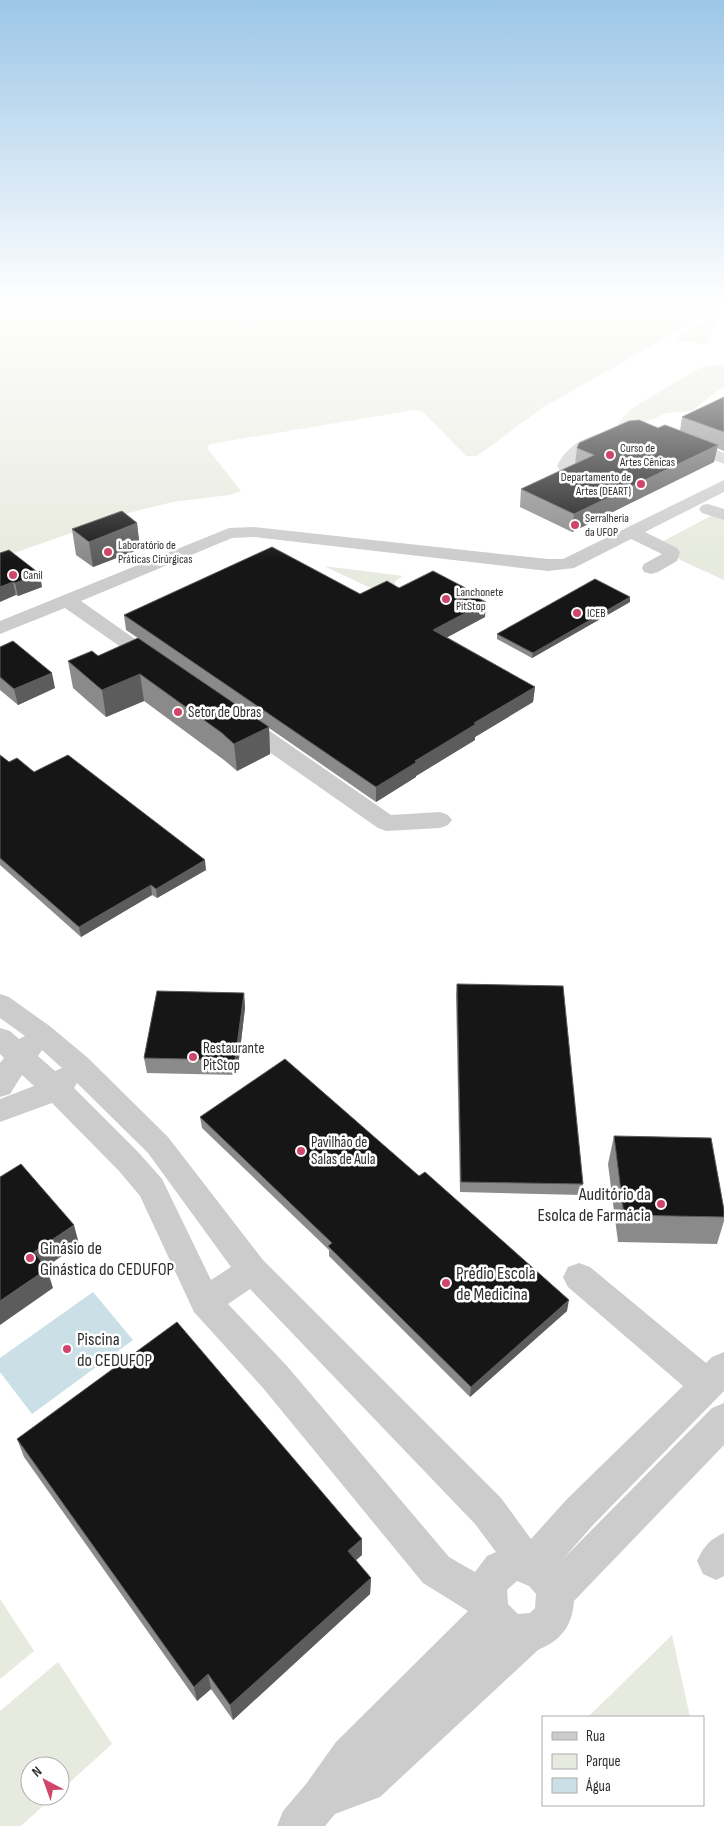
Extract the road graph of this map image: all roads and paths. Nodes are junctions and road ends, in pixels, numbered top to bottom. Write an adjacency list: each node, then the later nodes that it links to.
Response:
1 (620, 433): 5 (lane)
2 (674, 439): 3 (lane)
3 (724, 459)
4 (724, 485): 7 (lane)
5 (543, 488)
6 (719, 508): 7 (lane)
7 (639, 536): 8 (lane); 9 (lane)
8 (651, 568)
9 (72, 604): 10 (lane); 11 (lane); 12 (lane)
10 (0, 628)
11 (0, 640)
12 (174, 676)
13 (223, 710): 14 (lane)
14 (440, 820)
15 (0, 1004): 16 (lane)
16 (20, 1043): 17 (lane); 18 (lane)
17 (67, 1077): 19 (lane); 20 (lane); 22 (lane)
18 (0, 1086)
19 (0, 1112)
20 (252, 1270): 22 (lane); 25 (lane)
21 (579, 1277): 23 (lane)
22 (204, 1302): 27 (lane)
23 (716, 1377): 25 (lane)
24 (724, 1420): 26 (lane)
25 (530, 1564): 26 (lane); 27 (lane)
26 (556, 1594): 28 (lane)
27 (490, 1608): 28 (lane); 29 (lane)
28 (527, 1634): 29 (lane)
29 (309, 1813)

